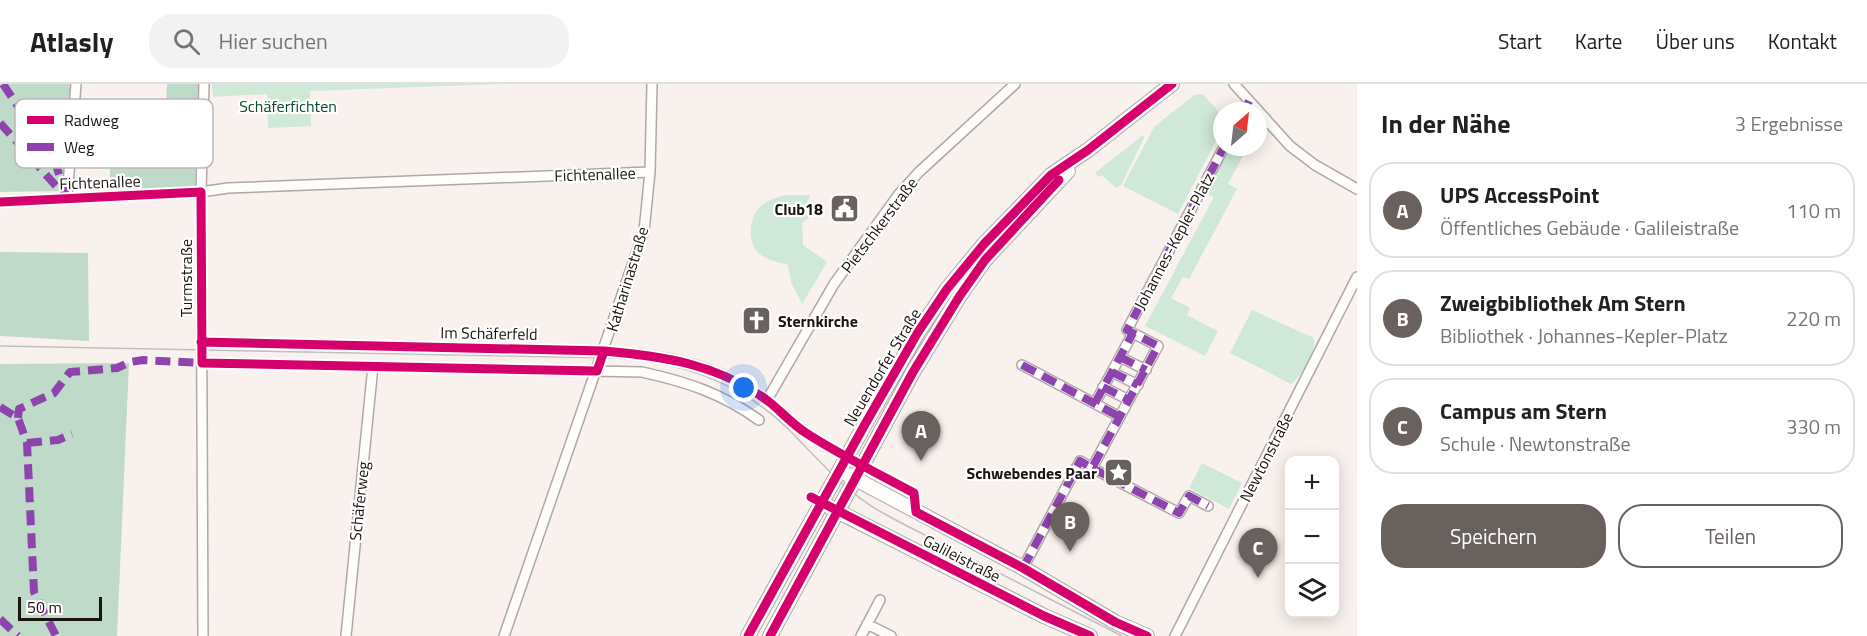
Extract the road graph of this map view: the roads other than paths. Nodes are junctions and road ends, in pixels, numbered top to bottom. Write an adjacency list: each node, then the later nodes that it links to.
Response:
1 (76, 84): 7 (street)
2 (204, 84): 8 (street, Turmstraße)
3 (652, 84): 14 (street, Katharinastraße)
4 (1015, 84): 33 (street, Pietschkerstraße)
5 (1172, 84): 10 (street, Neuendorfer Straße)
6 (1234, 84): 9 (street)
7 (75, 99)
8 (204, 99)
9 (1250, 101): 16 (street)
10 (1088, 150): 39 (street, Neuendorfer Straße); 40 (street, Neuendorfer Straße)
11 (1219, 156): 21 (street, Johannes-Kepler-Platz)
12 (69, 168): 18 (street)
13 (202, 168): 17 (street, Turmstraße)
14 (650, 172): 17 (street, Fichtenallee); 23 (street, Katharinastraße)
15 (1357, 177): 16 (street)
16 (1354, 187)
17 (201, 192): 18 (street, Fichtenallee); 22 (street, Turmstraße)
18 (67, 198): 19 (street, Fichtenallee)
19 (0, 202)
20 (1357, 277): 56 (street, Newtonstraße)
21 (1133, 333): 24 (street, Johannes-Kepler-Platz); 28 (street, Johannes-Kepler-Platz)
22 (201, 342): 23 (street, Im Schäferfeld); 25 (street, Turmstraße)
23 (604, 351): 29 (street, Katharinastraße); 33 (street, Im Schäferfeld)
24 (1120, 357): 28 (street); 30 (street, Johannes-Kepler-Platz)
25 (202, 363): 27 (street); 47 (street, Turmstraße)
26 (1022, 365): 35 (street)
27 (373, 366): 29 (street); 48 (street, Schäferweg)
28 (1146, 370): 31 (street, Johannes-Kepler-Platz)
29 (597, 371): 37 (street); 49 (street, Katharinastraße)
30 (1112, 372): 31 (street); 32 (street, Johannes-Kepler-Platz)
31 (1138, 385): 34 (street, Johannes-Kepler-Platz)
32 (1103, 387): 34 (street); 35 (street, Johannes-Kepler-Platz)
33 (774, 390)
34 (1129, 400): 36 (street, Johannes-Kepler-Platz)
35 (1095, 403): 36 (street)
36 (1120, 417): 38 (street, Johannes-Kepler-Platz)
37 (759, 420)
38 (1092, 468): 42 (street); 44 (street)
39 (840, 471): 40 (street, Galileistraße); 41 (street, Neuendorfer Straße)
40 (854, 479): 43 (street, Neuendorfer Straße); 44 (street, Galileistraße)
41 (822, 504): 43 (street, Galileistraße); 50 (street, Neuendorfer Straße)
42 (1208, 506)
43 (837, 511): 51 (street, Neuendorfer Straße); 54 (street, Galileistraße)
44 (1023, 568): 55 (street, Galileistraße)
45 (880, 600): 46 (street)
46 (867, 624): 52 (street); 53 (street)
47 (203, 636)
48 (346, 636)
49 (504, 636)
50 (748, 636)
51 (770, 636)
52 (861, 636)
53 (891, 636)
54 (1090, 636)
55 (1147, 636)
56 (1175, 636)

